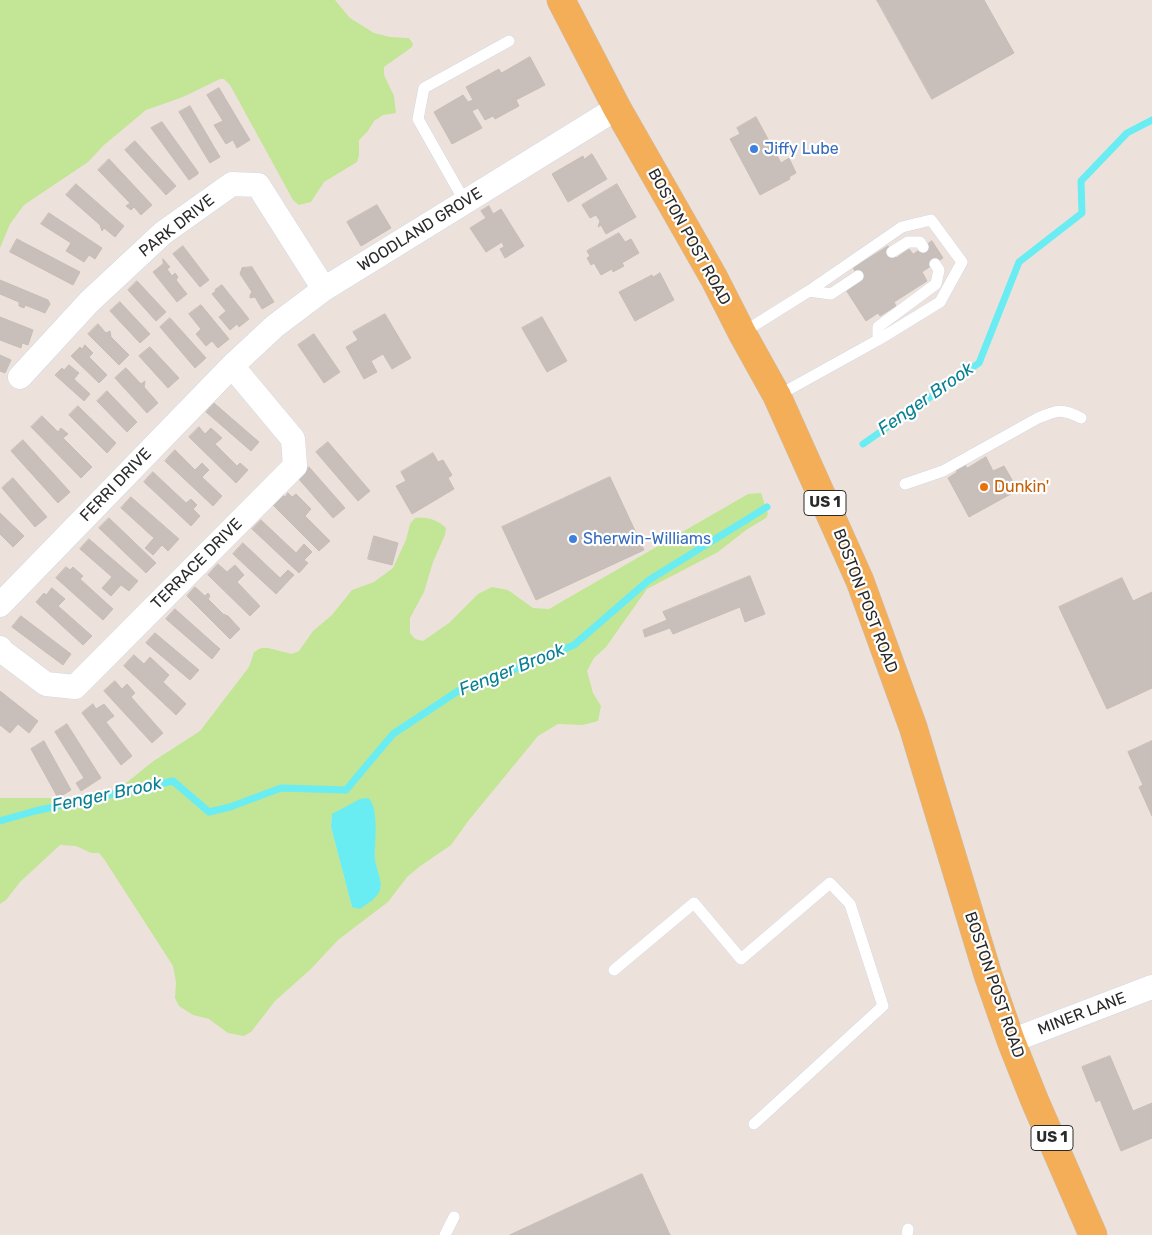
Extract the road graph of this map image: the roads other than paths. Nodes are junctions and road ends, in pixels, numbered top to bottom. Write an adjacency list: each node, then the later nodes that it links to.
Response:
1 (560, 0): 3 (main road, BOSTON POST ROAD / US 1)
2 (509, 41): 4 (lane)
3 (617, 108): 4 (street, WOODLAND GROVE); 11 (main road, BOSTON POST ROAD / US 1)
4 (465, 202): 9 (street, WOODLAND GROVE)
5 (923, 247): 6 (lane)
6 (892, 252)
7 (935, 264): 12 (lane)
8 (858, 276): 10 (lane)
9 (324, 289): 13 (street, WOODLAND GROVE); 14 (street, PARK DRIVE)
10 (809, 291): 11 (lane); 12 (lane)
11 (742, 333): 15 (main road, BOSTON POST ROAD / US 1)
12 (878, 340): 15 (lane)
13 (232, 366): 18 (street, FERRI DRIVE); 19 (street, TERRACE DRIVE)
14 (20, 377)
15 (777, 396): 22 (main road, BOSTON POST ROAD / US 1)
16 (1081, 418): 17 (lane)
17 (905, 484)
18 (0, 605)
19 (0, 648)
20 (614, 970): 23 (lane)
21 (1152, 986): 22 (street, MINER LANE)
22 (1011, 1041): 26 (main road, BOSTON POST ROAD / US 1)
23 (754, 1124)
24 (454, 1217): 25 (lane)
25 (445, 1235)
26 (1093, 1235)

